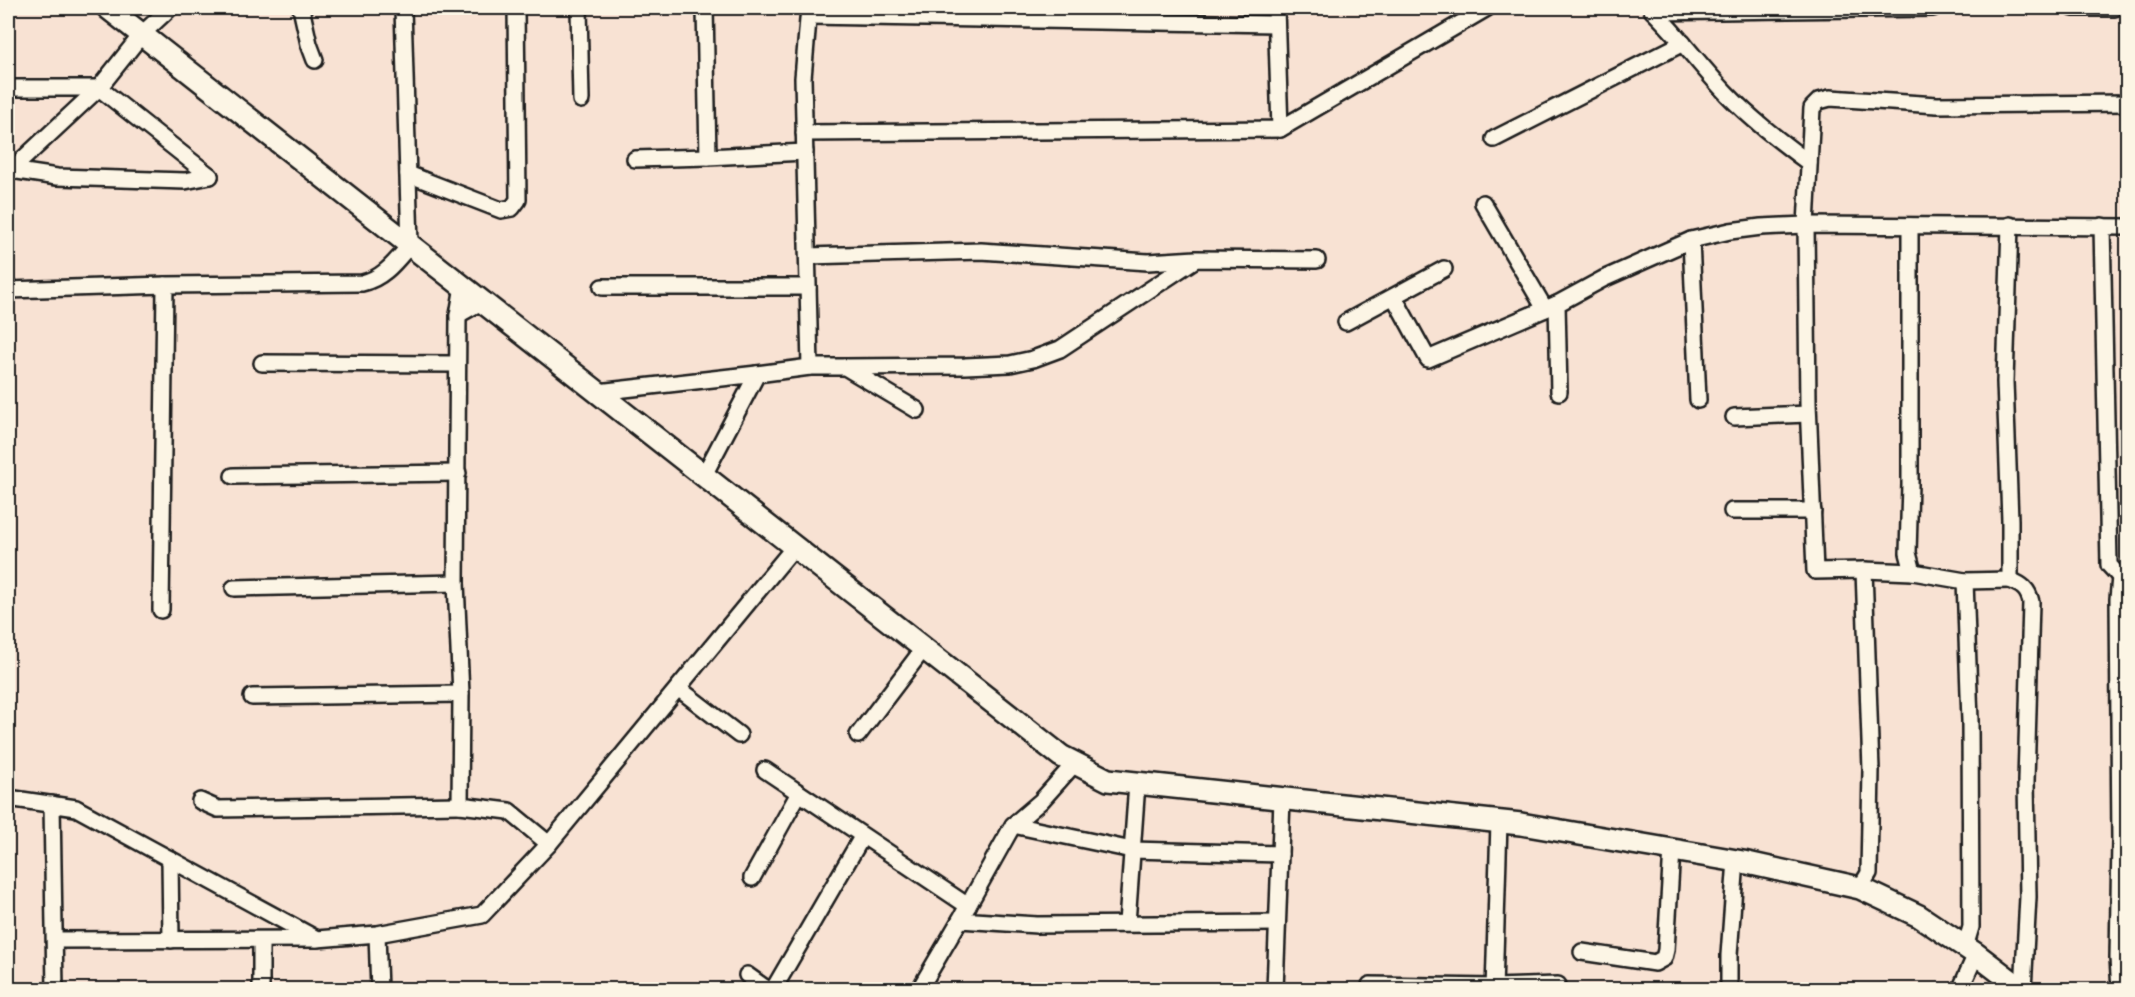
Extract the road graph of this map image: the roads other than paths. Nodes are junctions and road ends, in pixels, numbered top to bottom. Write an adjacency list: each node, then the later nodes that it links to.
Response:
1 (108, 8): 17 (street)
2 (170, 8): 17 (street)
3 (302, 8): 19 (street)
4 (403, 8): 32 (street)
5 (516, 8): 32 (street)
6 (579, 8): 22 (street)
7 (705, 8): 28 (street)
8 (1276, 8): 16 (street)
9 (1487, 8): 24 (street)
10 (1933, 8): 13 (street)
11 (2073, 8): 12 (street)
12 (2115, 8)
13 (1814, 9): 14 (street)
14 (1653, 10): 18 (street)
15 (809, 12): 16 (street); 25 (street)
16 (1276, 24): 24 (street)
17 (142, 34): 21 (street); 40 (street)
18 (1683, 43): 26 (street); 30 (street)
19 (315, 60)
20 (8, 88): 21 (street)
21 (99, 88): 31 (street); 31 (street)
22 (581, 100)
23 (2127, 103): 30 (street)
24 (1280, 129): 25 (street)
25 (804, 133): 27 (street)
26 (1494, 139)
27 (805, 152): 28 (street); 41 (street)
28 (708, 157): 29 (street)
29 (635, 159)
30 (1809, 163): 34 (street)
31 (9, 171)
32 (408, 174): 40 (street)
33 (1483, 203): 52 (street)
34 (1806, 225): 36 (street); 39 (street); 64 (street)
35 (2010, 225): 36 (street); 37 (street); 75 (street)
36 (1910, 226): 73 (street)
37 (2102, 226): 38 (street); 74 (street)
38 (2127, 226)
39 (1691, 240): 52 (street); 62 (street)
40 (411, 245): 45 (street); 46 (street)
41 (808, 256): 42 (street); 48 (street)
42 (1196, 260): 43 (street); 58 (street)
43 (1317, 260)
44 (1444, 269): 50 (street)
45 (165, 285): 49 (street); 79 (street)
46 (463, 286): 51 (street); 53 (street)
47 (602, 287): 48 (street)
48 (808, 287): 57 (street)
49 (8, 290)
50 (1394, 297): 52 (street); 54 (street)
51 (483, 302): 53 (street); 60 (street)
52 (1551, 307): 61 (street)
53 (458, 315): 56 (street)
54 (1346, 322)
55 (262, 363): 56 (street)
56 (456, 364): 66 (street)
57 (810, 367): 58 (street); 59 (street)
58 (845, 367): 63 (street)
59 (757, 374): 60 (street); 67 (street)
60 (598, 392): 67 (street)
61 (1559, 392)
62 (1698, 400)
63 (917, 410)
64 (1808, 414): 65 (street); 70 (street)
65 (1734, 417)
66 (458, 473): 68 (street); 77 (street)
67 (704, 475): 71 (street)
68 (233, 476)
69 (1732, 511): 70 (street)
70 (1813, 511): 72 (street)
71 (795, 546): 80 (street); 81 (street)
72 (1864, 570): 73 (street); 106 (street)
73 (1913, 572): 76 (street)
74 (2124, 578): 82 (street)
75 (2010, 580): 76 (street); 131 (street)
76 (1965, 581): 116 (street)
77 (456, 583): 78 (street); 83 (street)
78 (234, 588)
79 (161, 610)
80 (924, 648): 86 (street); 87 (street)
81 (678, 688): 85 (street); 99 (street)
82 (2123, 691): 132 (street)
83 (461, 694): 84 (street); 95 (street)
84 (252, 697)
85 (739, 735)
86 (858, 735)
87 (1075, 763): 89 (street); 97 (street)
88 (765, 770): 90 (street)
89 (1137, 783): 92 (street); 101 (street)
90 (799, 794): 98 (street); 105 (street)
91 (8, 798): 94 (street)
92 (1282, 799): 96 (street); 102 (street)
93 (200, 801): 95 (street)
94 (52, 804): 103 (street); 113 (street)
95 (460, 805): 99 (street)
96 (1499, 822): 100 (street); 121 (street)
97 (1013, 825): 101 (street); 107 (street)
98 (862, 837): 107 (street); 126 (street)
99 (549, 844): 111 (street)
100 (1672, 849): 104 (street); 117 (street)
101 (1132, 850): 102 (street); 109 (street)
102 (1280, 854): 110 (street)
103 (170, 859): 112 (street); 114 (street)
104 (1736, 860): 106 (street); 129 (street)
105 (752, 878)
106 (1860, 888): 116 (street)
107 (968, 906): 108 (street)
108 (960, 920): 109 (street); 127 (street)
109 (1127, 923): 110 (street)
110 (1277, 923): 128 (street)
111 (377, 934): 112 (street); 124 (street)
112 (317, 939): 115 (street)
113 (55, 940): 114 (street); 122 (street)
114 (171, 940): 115 (street)
115 (261, 940): 123 (street)
116 (1970, 951): 130 (street); 131 (street)
117 (1582, 952)
118 (747, 975): 125 (street)
119 (1558, 985): 121 (street)
120 (1370, 986): 121 (street)
121 (1494, 988)
122 (55, 990)
123 (261, 990)
124 (379, 990)
125 (768, 990)
126 (773, 990)
127 (919, 990)
128 (1275, 990)
129 (1729, 990)
130 (1960, 990)
131 (2023, 990)
132 (2120, 990)

